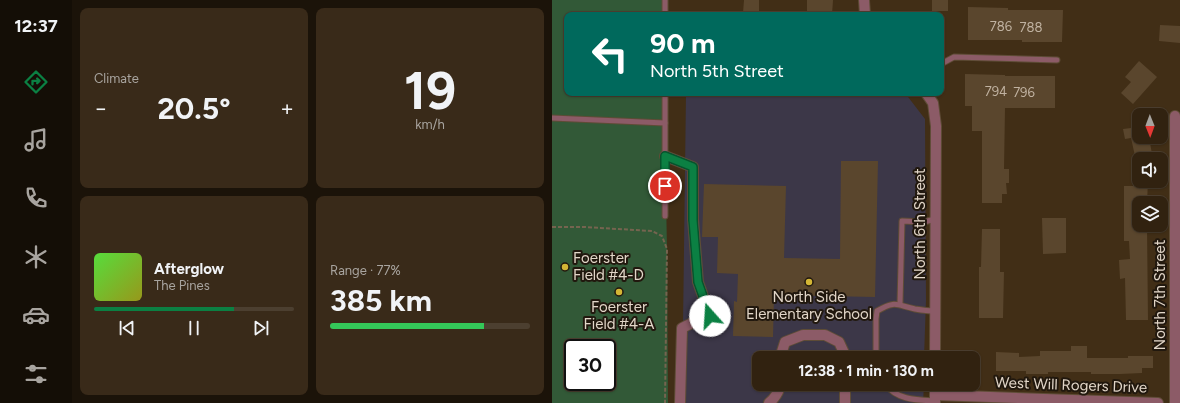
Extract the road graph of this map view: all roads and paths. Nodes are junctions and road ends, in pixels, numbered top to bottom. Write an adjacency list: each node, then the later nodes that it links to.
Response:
1 (665, 0): 3 (lane)
2 (864, 0): 4 (street)
3 (665, 12)
4 (865, 12)
5 (1057, 60): 6 (lane)
6 (944, 62)
7 (665, 96): 11 (lane)
8 (928, 96): 14 (street, North 6th Street)
9 (1175, 116): 31 (street, North 7th Street)
10 (552, 118): 11 (lane)
11 (665, 123): 12 (lane)
12 (665, 156): 13 (lane); 27 (street)
13 (665, 216)
14 (935, 219): 16 (lane); 17 (street, North 6th Street)
15 (552, 227): 26 (path)
16 (900, 304): 17 (lane); 20 (lane)
17 (935, 311): 21 (street, North 6th Street)
18 (782, 351): 19 (street)
19 (843, 351)
20 (876, 351)
21 (935, 351)
22 (778, 391): 28 (street)
23 (845, 391): 29 (street)
24 (892, 391): 25 (lane)
25 (935, 400): 30 (street, West Will Rogers Drive)
26 (665, 403)
27 (680, 403)
28 (769, 403)
29 (845, 403)
30 (1158, 403)
31 (1175, 403)

